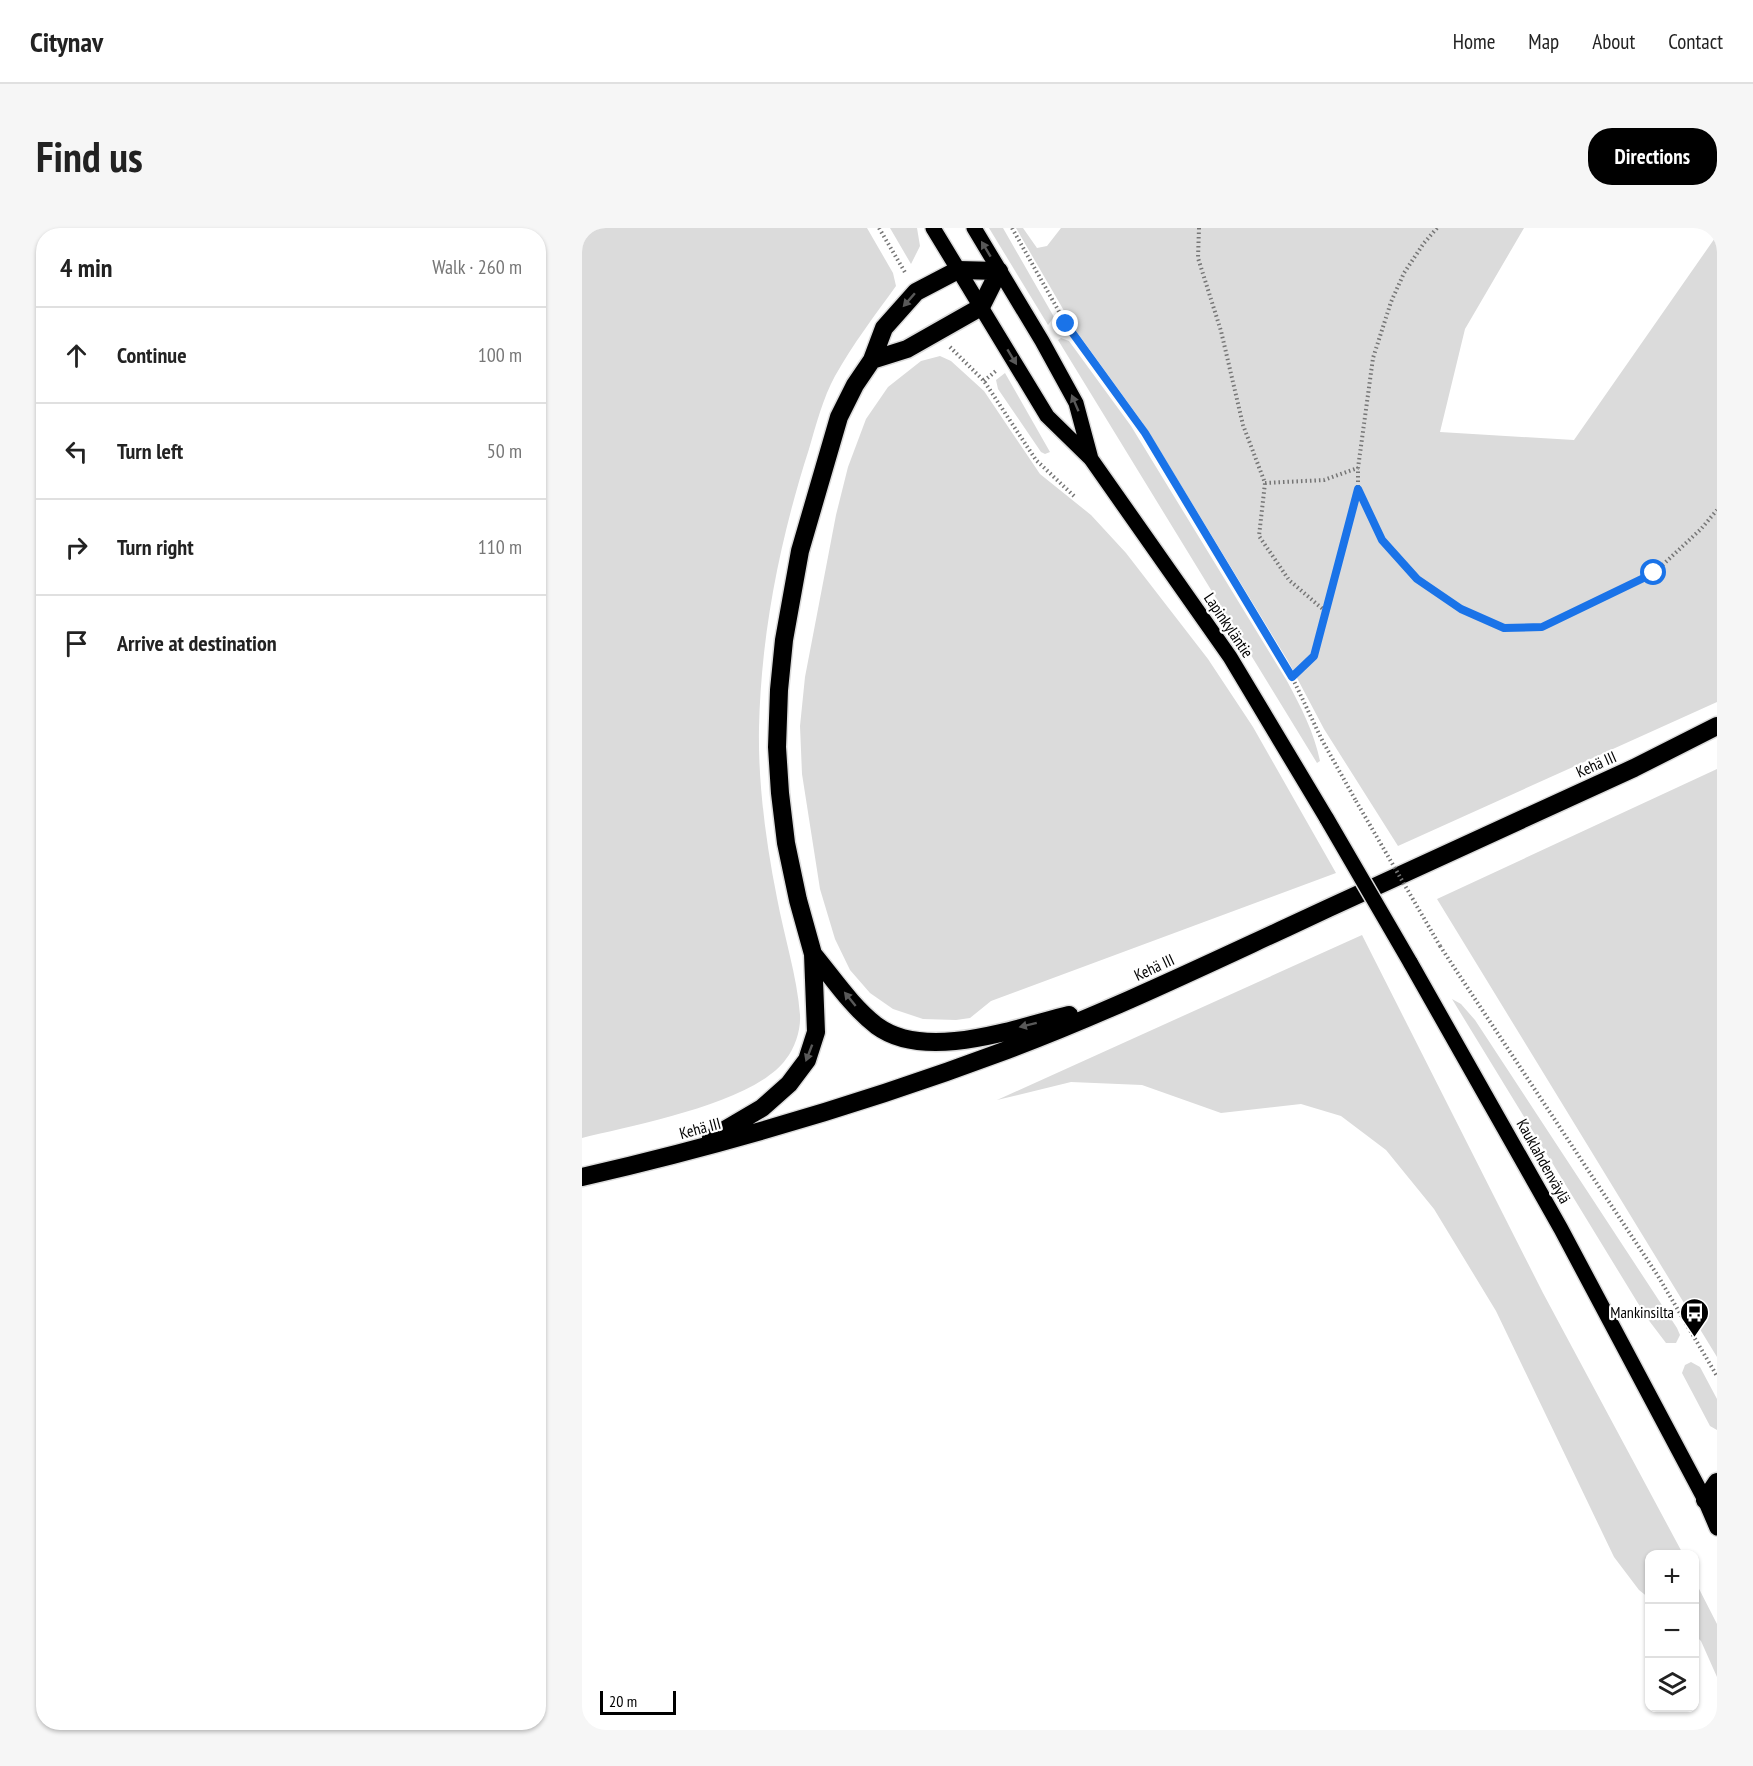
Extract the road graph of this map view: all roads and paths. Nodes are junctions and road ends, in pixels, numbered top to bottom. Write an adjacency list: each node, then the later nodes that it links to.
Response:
1 (933, 228): 6 (main road, Lapinkyläntie)
2 (974, 228): 7 (main road, Lapinkyläntie, one-way to 2)
3 (1012, 228): 18 (path)
4 (1199, 228): 13 (path)
5 (1437, 228): 12 (path)
6 (958, 270): 7 (highway); 8 (main road, Lapinkyläntie); 9 (highway, one-way to 9)
7 (999, 271): 8 (highway); 11 (main road, Lapinkyläntie, one-way to 7)
8 (981, 307): 9 (highway); 11 (main road, Lapinkyläntie, one-way to 11)
9 (872, 360): 21 (highway)
10 (984, 381): 15 (path)
11 (1091, 459): 20 (main road, Lapinkyläntie)
12 (1358, 468): 13 (path); 14 (path)
13 (1265, 483): 17 (path)
14 (1358, 489): 16 (path); 17 (path)
15 (1074, 496)
16 (1717, 510)
17 (1325, 611): 18 (path)
18 (1292, 677): 25 (path, bridge)
19 (1717, 726): 22 (highway, Kehä III)
20 (1327, 819): 27 (main road, Kauklahdenväylä, bridge)
21 (813, 954): 22 (highway, one-way to 21); 23 (highway, one-way to 23)
22 (1126, 1002): 23 (highway, Kehä III)
23 (689, 1151): 24 (highway, Kehä III)
24 (582, 1177)
25 (1717, 1376)
26 (1717, 1482): 27 (highway)
27 (1711, 1501): 28 (main road, Kauklahdenväylä)
28 (1717, 1528)

